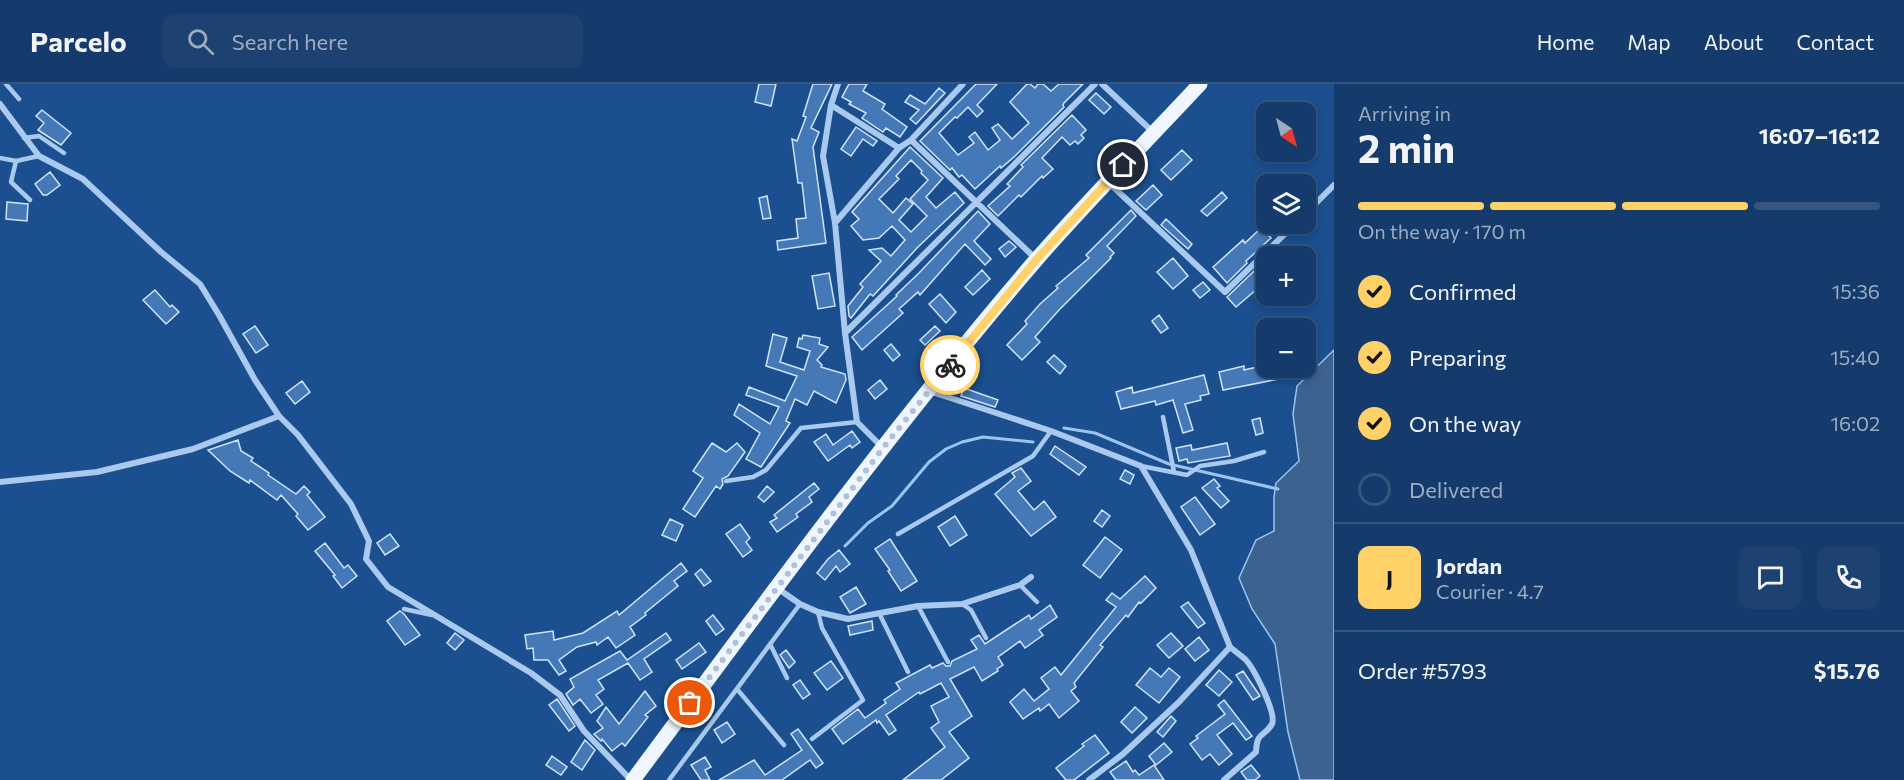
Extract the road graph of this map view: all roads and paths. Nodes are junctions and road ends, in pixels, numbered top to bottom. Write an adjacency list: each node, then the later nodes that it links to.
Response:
1 (6, 84): 7 (lane)
2 (837, 84): 9 (street)
3 (963, 84): 12 (street)
4 (1095, 84): 21 (street)
5 (1102, 84): 10 (street)
6 (1200, 84): 10 (main road)
7 (19, 99)
8 (0, 104): 11 (street)
9 (831, 105): 13 (street); 23 (street)
10 (1154, 134): 18 (main road)
11 (24, 138): 14 (lane); 15 (street)
12 (911, 140): 13 (street); 21 (street)
13 (899, 148): 23 (street)
14 (64, 153)
15 (39, 156): 17 (lane); 28 (street)
16 (0, 158): 17 (lane)
17 (16, 161): 20 (lane)
18 (1108, 182): 24 (street); 25 (main road)
19 (1334, 185): 22 (street)
20 (30, 200)
21 (975, 202): 25 (street); 26 (street)
22 (1316, 203)
23 (835, 223): 26 (street)
24 (1285, 234)
25 (1036, 260): 27 (main road)
26 (845, 333): 30 (street)
27 (929, 391): 31 (street); 32 (main road)
28 (279, 416): 37 (street); 49 (street)
29 (1163, 417): 35 (lane)
30 (857, 422): 32 (street); 36 (lane)
31 (1051, 431): 34 (street); 38 (lane)
32 (883, 448): 41 (main road)
33 (1264, 452): 35 (lane)
34 (1142, 466): 35 (lane); 52 (street)
35 (1173, 470)
36 (726, 481)
37 (0, 482)
38 (898, 534)
39 (1031, 577): 40 (street)
40 (1020, 585): 42 (lane); 44 (street)
41 (776, 588): 43 (street); 59 (main road)
42 (1037, 602)
43 (800, 604): 47 (street); 51 (lane)
44 (962, 604): 45 (street); 50 (lane)
45 (918, 606): 48 (street); 53 (lane)
46 (404, 609): 49 (lane)
47 (819, 612): 48 (street); 57 (lane)
48 (879, 613): 54 (lane)
49 (435, 616): 59 (street)
50 (986, 638)
51 (770, 644): 55 (lane); 56 (lane)
52 (1230, 647): 61 (street); 62 (street)
53 (948, 662)
54 (908, 672)
55 (787, 678)
56 (737, 689): 58 (lane); 60 (lane)
57 (812, 738)
58 (784, 745)
59 (633, 780)
60 (669, 780)
61 (1089, 780)
62 (1224, 780)

